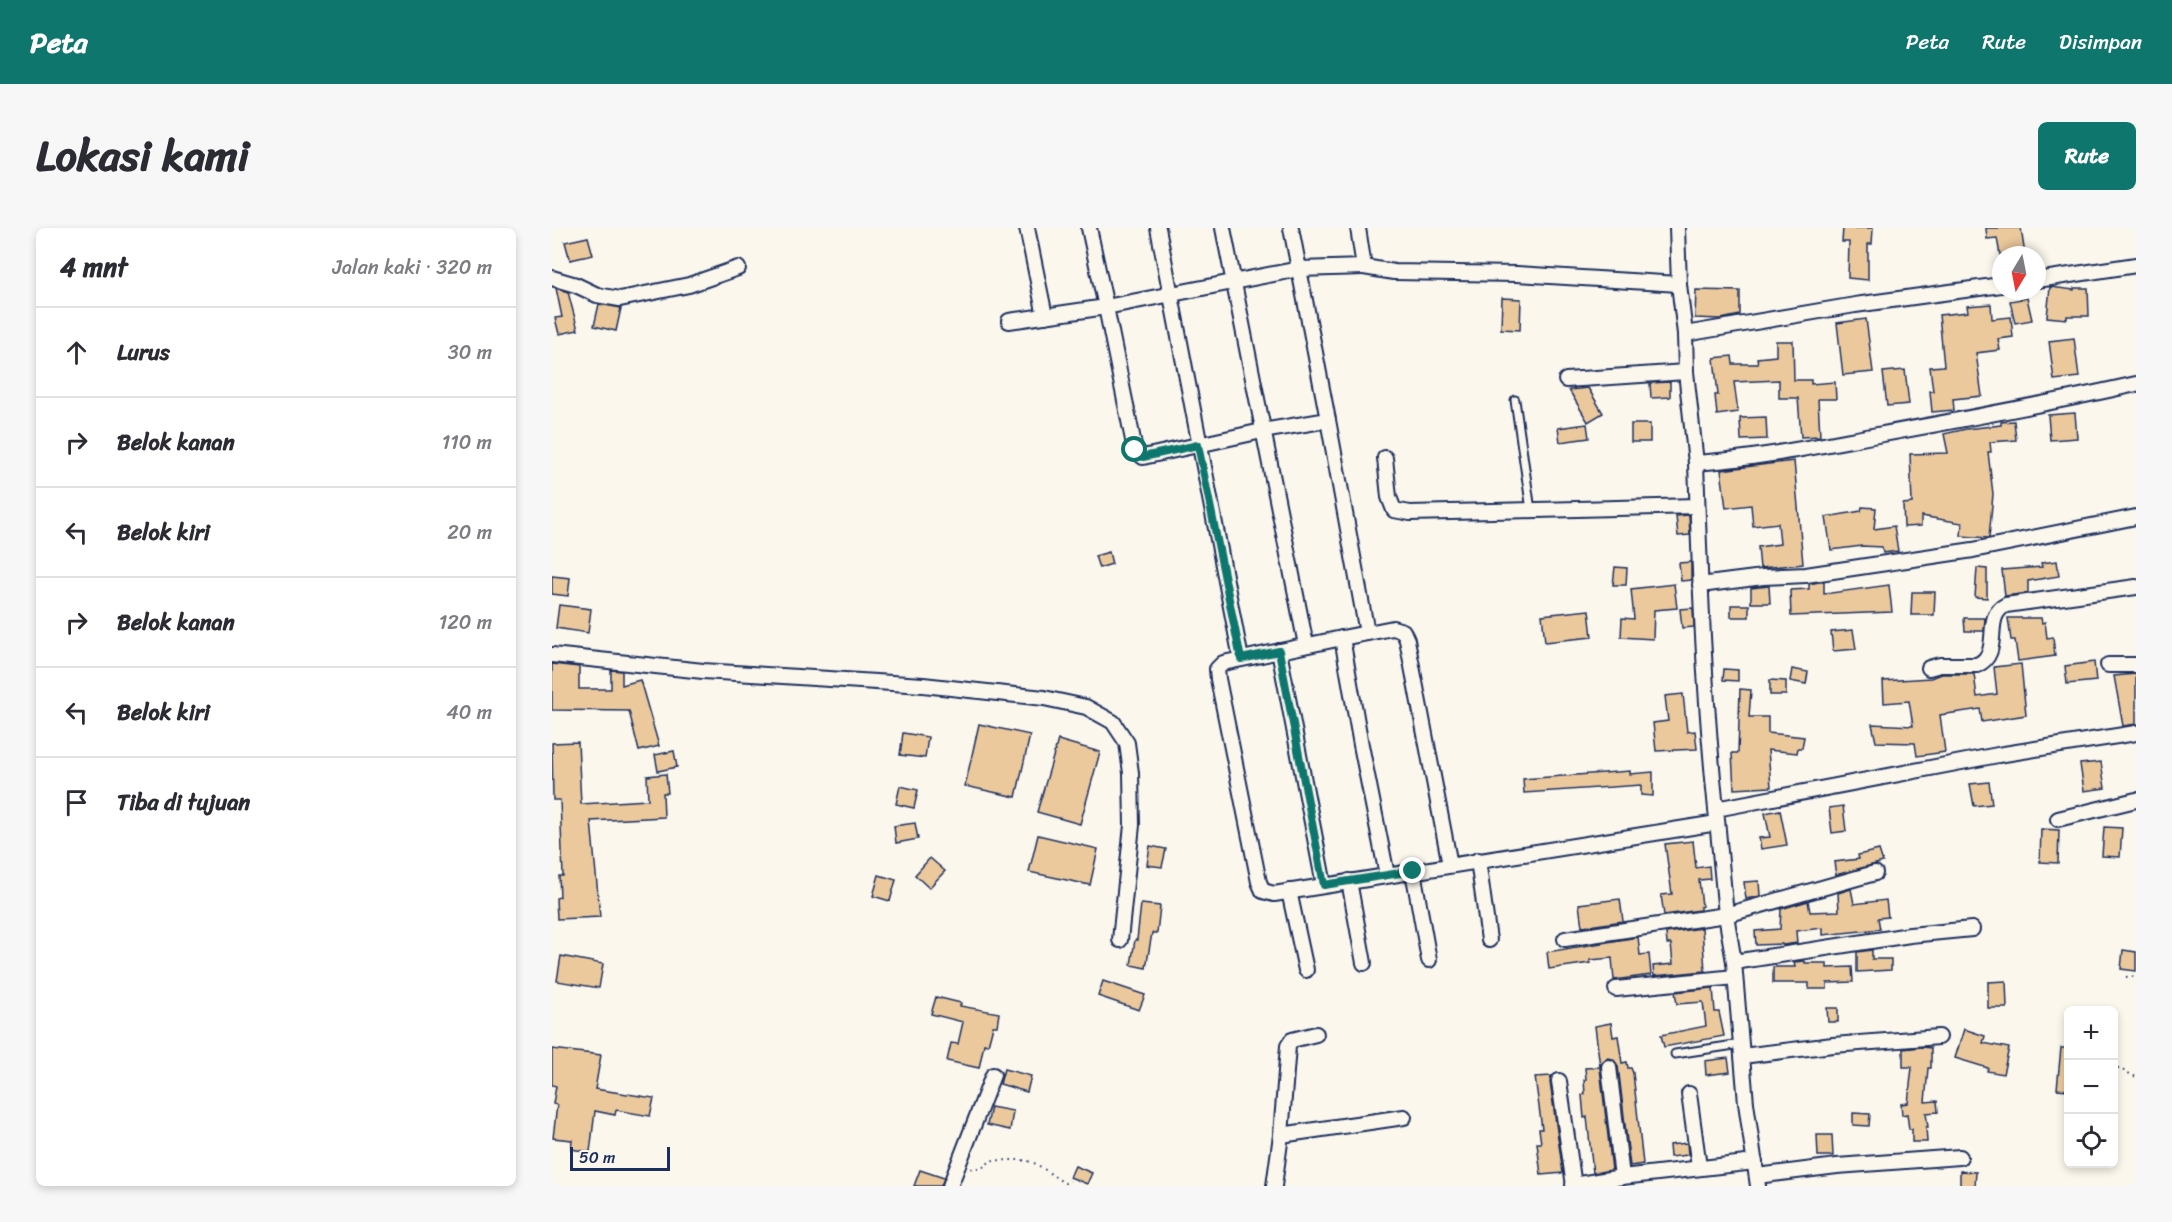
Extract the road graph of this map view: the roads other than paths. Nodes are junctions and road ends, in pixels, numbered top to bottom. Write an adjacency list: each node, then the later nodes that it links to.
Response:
1 (1027, 228): 19 (street)
2 (1089, 228): 18 (street)
3 (1158, 228): 17 (street)
4 (1223, 228): 14 (street)
5 (1291, 228): 11 (street)
6 (1358, 228): 9 (street)
7 (1677, 228): 15 (street)
8 (2136, 265): 13 (street)
9 (1364, 267): 11 (street); 15 (street)
10 (738, 268): 12 (street)
11 (1299, 269): 14 (street); 26 (street)
12 (552, 278)
13 (2046, 279)
14 (1232, 283): 17 (street); 27 (street)
15 (1679, 284): 21 (street)
16 (1992, 286): 21 (street)
17 (1170, 294): 18 (street); 28 (street)
18 (1106, 307): 19 (street); 28 (street)
19 (1045, 316): 20 (street)
20 (1009, 321)
21 (1685, 334): 22 (street)
22 (1686, 372): 23 (street); 30 (street)
23 (1566, 380)
24 (2136, 384): 30 (street)
25 (1515, 400): 32 (lane)
26 (1328, 420): 27 (street); 36 (street)
27 (1262, 431): 28 (street); 38 (street)
28 (1198, 445): 41 (street)
29 (1385, 458): 32 (street)
30 (1696, 463): 31 (street)
31 (1697, 506): 32 (street); 34 (street)
32 (1531, 510)
33 (2136, 517): 34 (street)
34 (1700, 585): 47 (street)
35 (2136, 587): 44 (street)
36 (1367, 633): 37 (street); 51 (street)
37 (1342, 638): 38 (street); 54 (street)
38 (1306, 645): 39 (street)
39 (1279, 651): 41 (street); 56 (street)
40 (552, 655): 61 (street)
41 (1241, 659): 57 (street)
42 (2108, 665): 43 (street)
43 (2136, 665)
44 (1929, 668)
45 (2136, 733): 47 (street)
46 (2136, 800): 48 (street)
47 (1716, 809): 49 (street)
48 (2058, 819)
49 (1716, 823): 50 (street); 58 (street)
50 (1478, 860): 51 (street); 62 (street)
51 (1450, 865): 52 (street)
52 (1413, 871): 54 (street); 63 (street)
53 (1875, 873): 58 (street)
54 (1387, 875): 55 (street)
55 (1349, 881): 56 (street); 65 (street)
56 (1324, 885): 57 (street)
57 (1289, 891): 66 (street)
58 (1726, 915): 60 (street); 64 (street)
59 (1972, 929): 64 (street)
60 (1564, 939)
61 (1120, 940)
62 (1489, 940)
63 (1429, 960)
64 (1734, 962): 67 (street)
65 (1364, 963)
66 (1306, 970)
67 (1735, 977): 68 (street); 71 (street)
68 (1616, 989)
69 (1316, 1034): 78 (street)
70 (1939, 1037): 71 (street)
71 (1741, 1050): 72 (lane); 81 (street)
72 (1675, 1054)
73 (1609, 1067): 82 (street)
74 (993, 1075): 83 (street)
75 (1559, 1081): 85 (street)
76 (1689, 1094): 80 (street)
77 (1404, 1117): 78 (street)
78 (1281, 1135): 84 (street)
79 (1960, 1157): 81 (street)
80 (1699, 1167): 81 (street); 82 (street)
81 (1756, 1175)
82 (1622, 1177): 85 (street)
83 (950, 1186)
84 (1274, 1186)
85 (1574, 1186)

